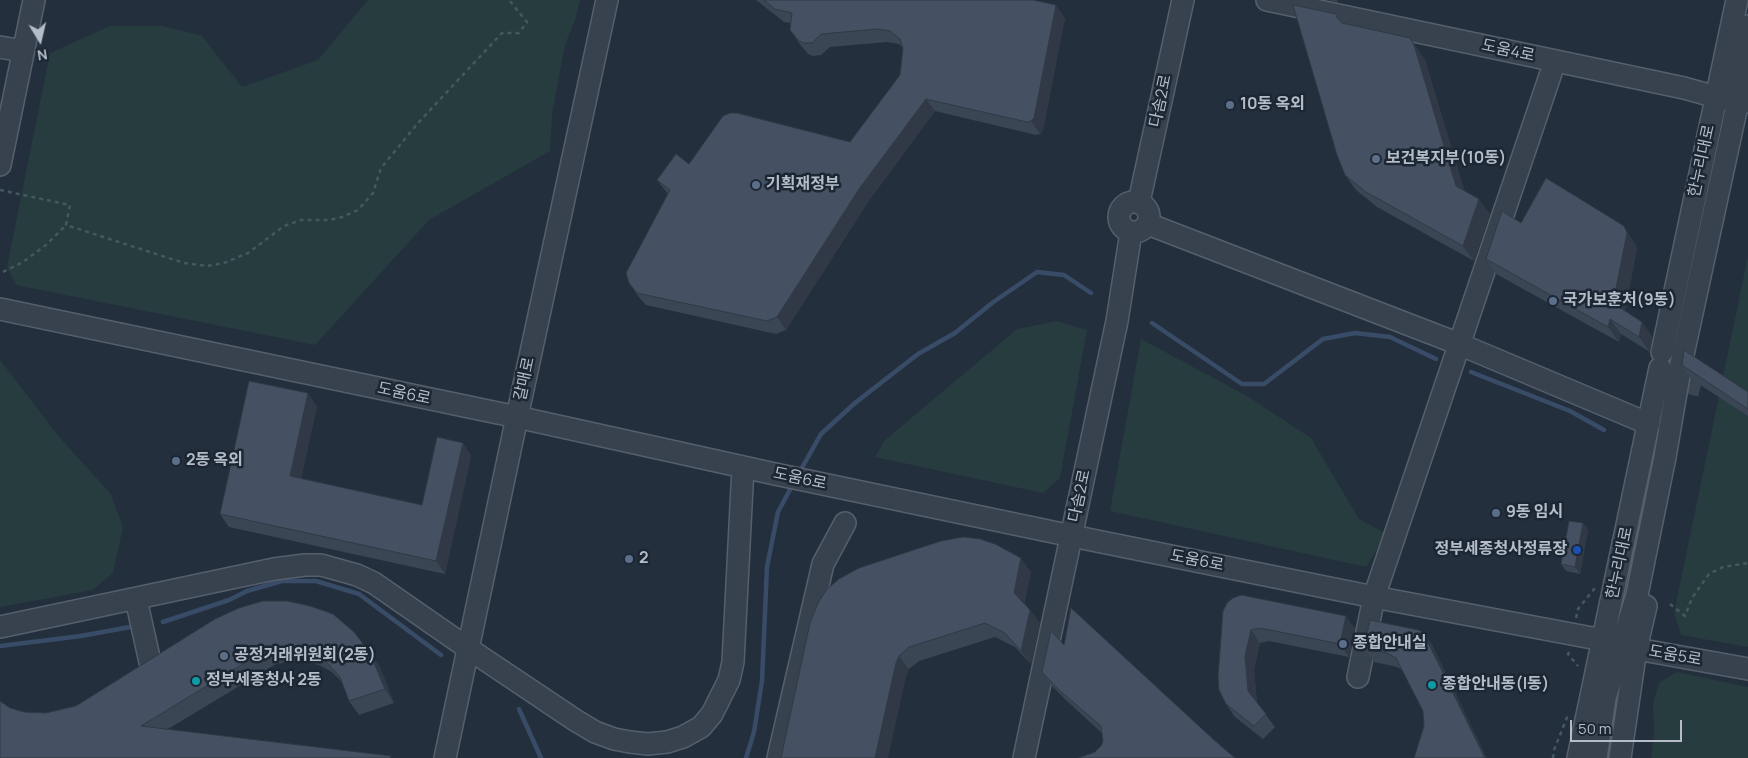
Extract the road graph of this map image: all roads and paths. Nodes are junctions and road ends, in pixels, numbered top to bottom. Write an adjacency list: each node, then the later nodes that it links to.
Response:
1 (34, 0): 9 (street)
2 (509, 0): 16 (path)
3 (607, 0): 23 (street, 갈매로)
4 (1183, 0): 15 (street, 다솜2로)
5 (1267, 0): 10 (street, 도움4로)
6 (1737, 0): 11 (street, 한누리대로)
7 (1748, 26): 12 (street)
8 (0, 47): 9 (street)
9 (23, 51): 13 (street)
10 (1554, 61): 11 (street, 도움4로); 20 (street)
11 (1716, 98): 12 (street, 도움4로); 24 (street, 한누리대로)
12 (1745, 106): 21 (street); 35 (street)
13 (0, 165)
14 (0, 190): 16 (path)
15 (1139, 202): 17 (street); 17 (street)
16 (66, 225): 18 (path)
17 (1139, 228): 20 (street); 27 (street, 다솜2로)
18 (3, 272)
19 (0, 309): 23 (street, 도움6로)
20 (1459, 344): 24 (street); 30 (street)
21 (1693, 374)
22 (1688, 394): 35 (street, 한누리대로)
23 (517, 417): 25 (street, 도움6로); 36 (street, 갈매로)
24 (1648, 424): 35 (street, 한누리대로)
25 (743, 466): 27 (street, 도움6로); 36 (street)
26 (845, 524): 43 (street)
27 (1072, 536): 30 (street, 도움6로); 44 (street, 다솜2로)
28 (1748, 563): 32 (path)
29 (1594, 588): 34 (path)
30 (1374, 597): 34 (street, 도움6로); 40 (street)
31 (136, 599): 33 (street); 36 (street); 37 (street)
32 (1670, 604)
33 (0, 627)
34 (1573, 634): 35 (street, 도움6로); 39 (path)
35 (1620, 645): 38 (street, 도움5로); 46 (street, 한누리대로); 47 (street); 48 (street, 한누리대로)
36 (469, 650): 42 (street, 갈매로)
37 (150, 662)
38 (1748, 669)
39 (1577, 675)
40 (1358, 677)
41 (1568, 713): 45 (path)
42 (446, 758)
43 (778, 758)
44 (1024, 758)
45 (1554, 758)
46 (1578, 758)
47 (1596, 758)
48 (1620, 758)

